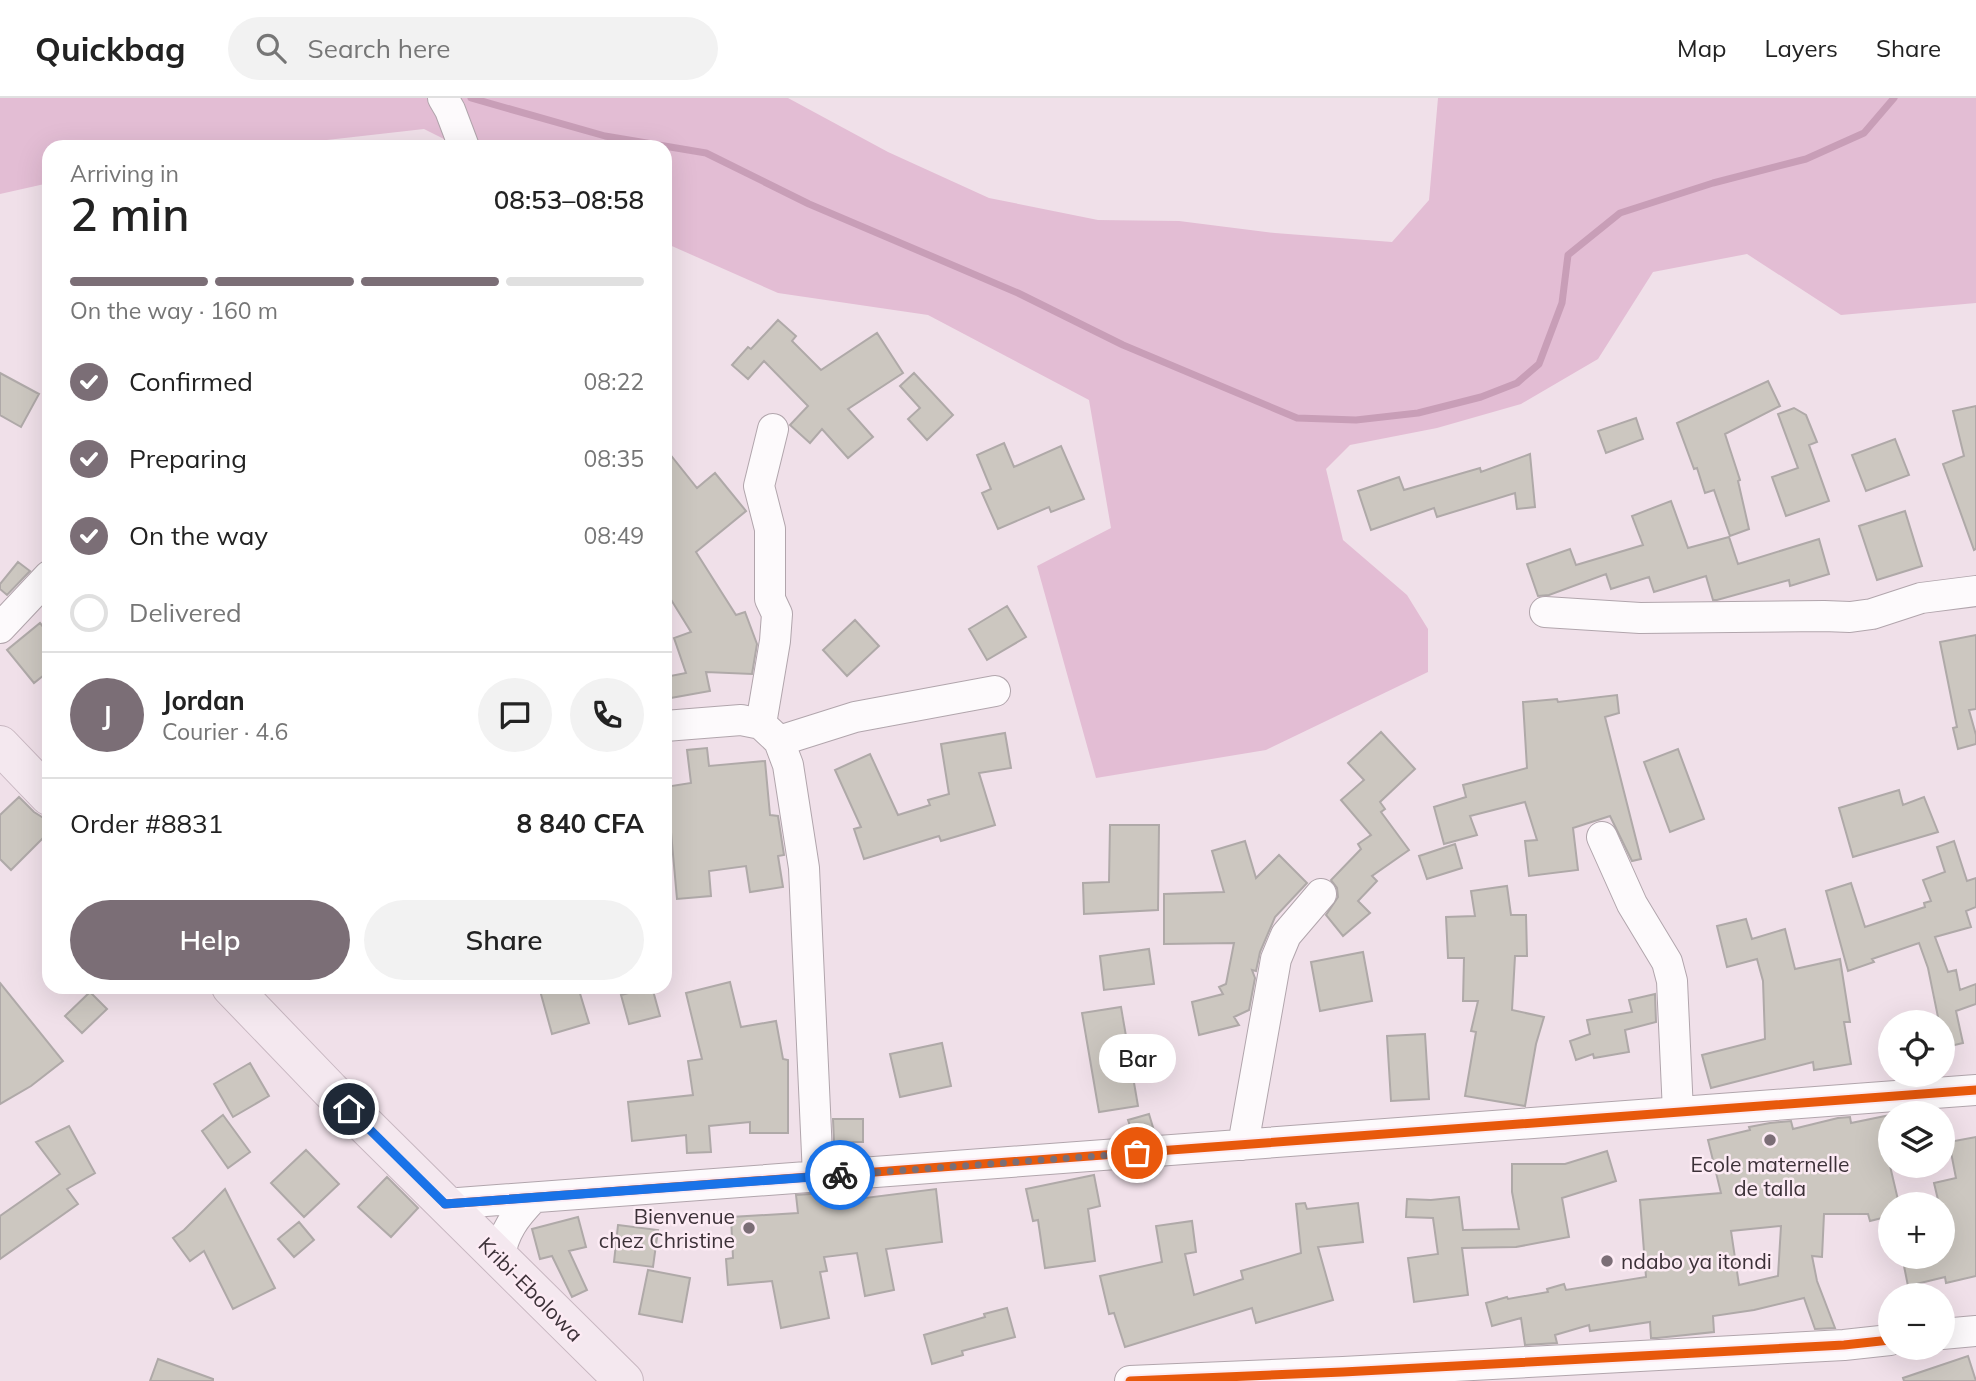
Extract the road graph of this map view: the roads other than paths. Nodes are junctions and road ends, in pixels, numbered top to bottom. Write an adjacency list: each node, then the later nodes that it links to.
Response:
1 (443, 98): 2 (street)
2 (461, 140)
3 (773, 429): 10 (street)
4 (42, 583): 7 (street)
5 (1976, 591): 6 (street)
6 (1545, 612)
7 (0, 628)
8 (995, 691): 10 (street)
9 (672, 725): 10 (street)
10 (770, 733): 19 (street)
11 (0, 745): 12 (highway)
12 (42, 789)
13 (1602, 837): 17 (street)
14 (1321, 894): 18 (street)
15 (238, 994): 21 (highway, Kribi-Ebolowa)
16 (1976, 1090): 17 (street)
17 (1678, 1112): 18 (street)
18 (1243, 1145): 19 (street)
19 (818, 1177): 20 (street)
20 (533, 1198): 21 (street); 22 (street)
21 (445, 1204): 22 (highway, Kribi-Ebolowa)
22 (499, 1257): 26 (highway, Kribi-Ebolowa)
23 (1976, 1331): 24 (street)
24 (1955, 1333)
25 (1878, 1341): 27 (street)
26 (624, 1381)
27 (1130, 1381)

